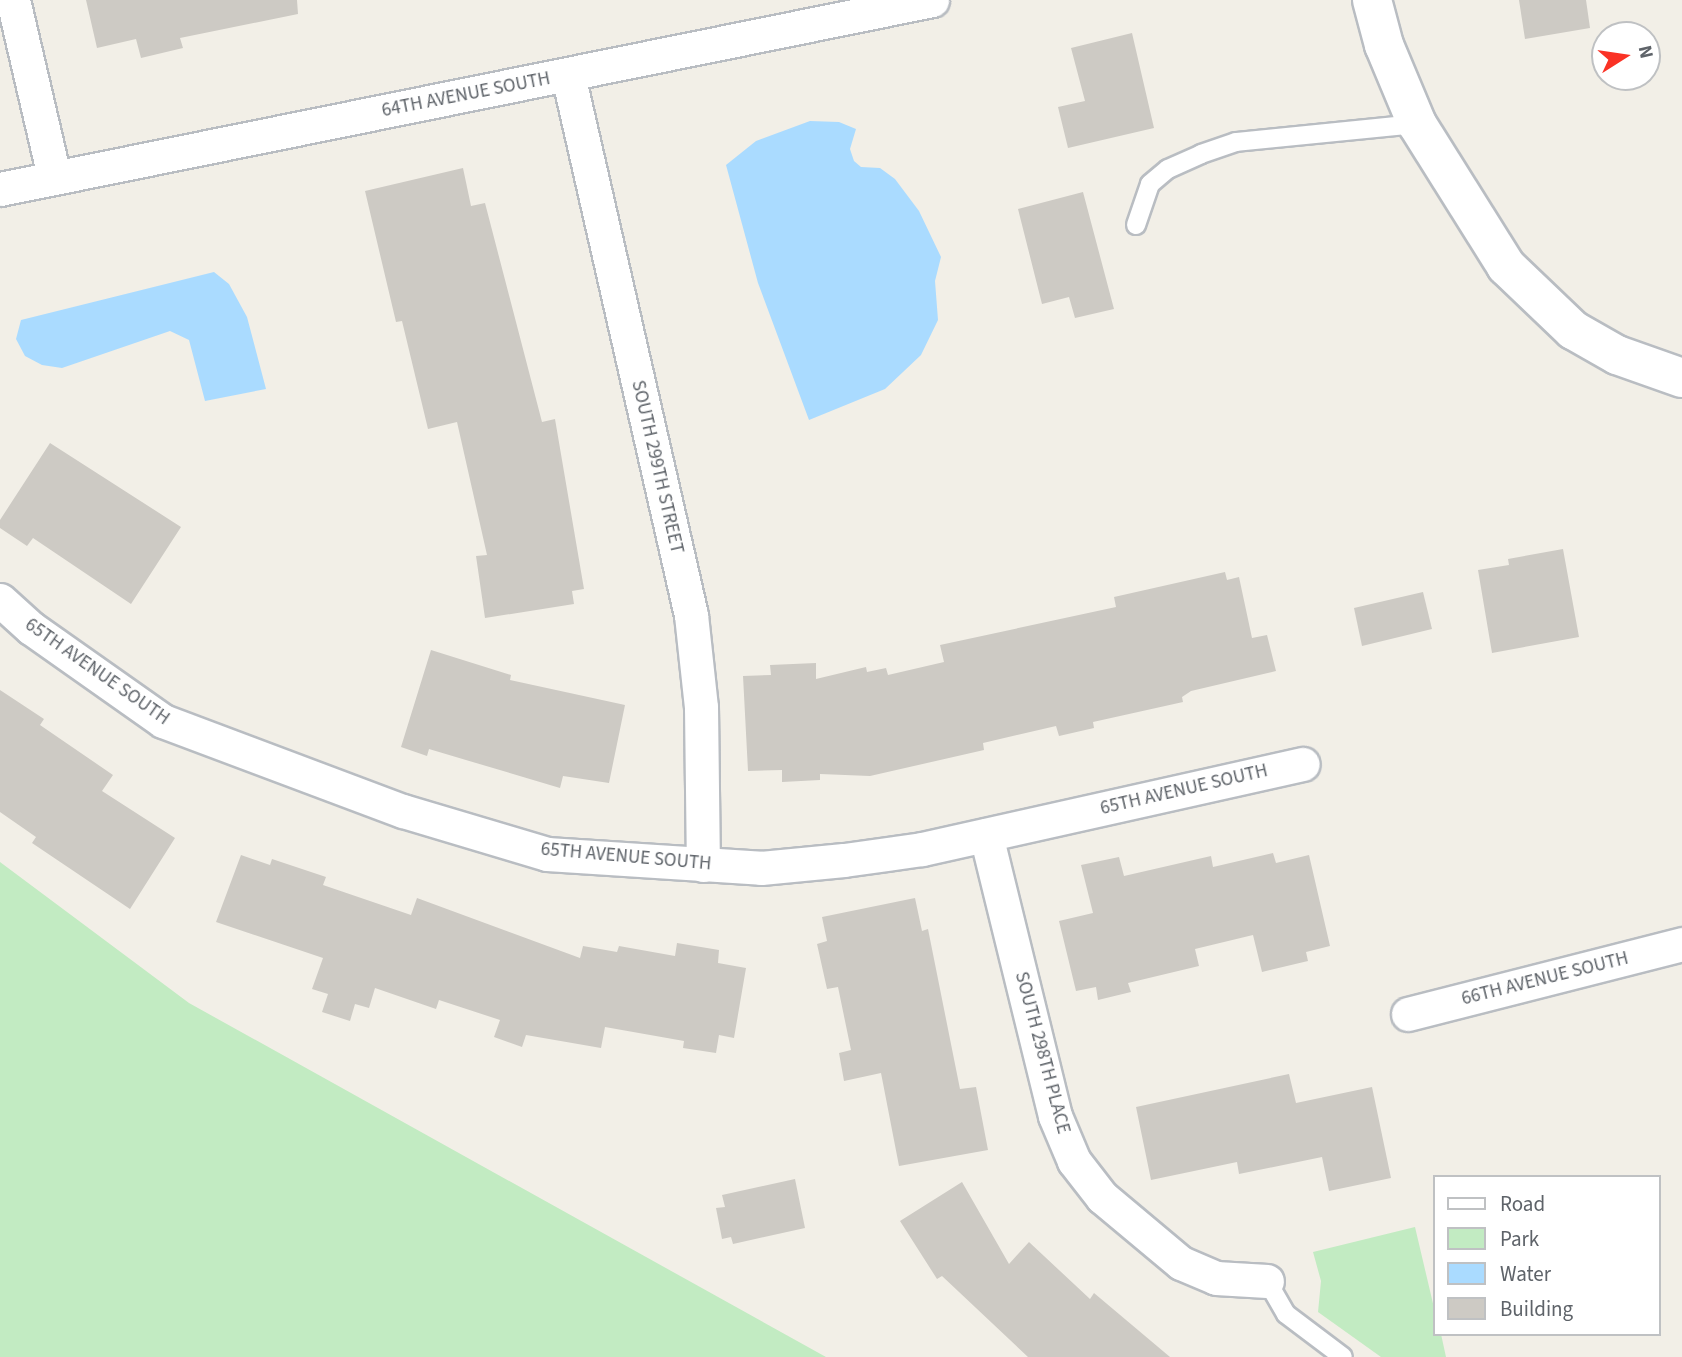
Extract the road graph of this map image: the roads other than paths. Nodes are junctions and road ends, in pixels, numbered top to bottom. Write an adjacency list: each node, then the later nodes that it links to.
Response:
1 (13, 0): 7 (street)
2 (932, 0): 4 (street, 64TH AVENUE SOUTH)
3 (1371, 0): 6 (street)
4 (860, 7): 5 (street, 64TH AVENUE SOUTH)
5 (568, 75): 7 (street, 64TH AVENUE SOUTH); 14 (street, SOUTH 299TH STREET)
6 (1417, 124): 9 (lane); 10 (street)
7 (54, 176): 8 (street, 64TH AVENUE SOUTH)
8 (0, 189)
9 (1136, 225)
10 (1682, 378)
11 (0, 600): 14 (street, 65TH AVENUE SOUTH)
12 (1303, 764): 13 (street, 65TH AVENUE SOUTH)
13 (986, 835): 14 (street, 65TH AVENUE SOUTH); 17 (street, SOUTH 298TH PLACE)
14 (703, 865)
15 (1682, 944): 16 (street, 66TH AVENUE SOUTH)
16 (1408, 1014)
17 (1267, 1281): 18 (lane)
18 (1343, 1357)

